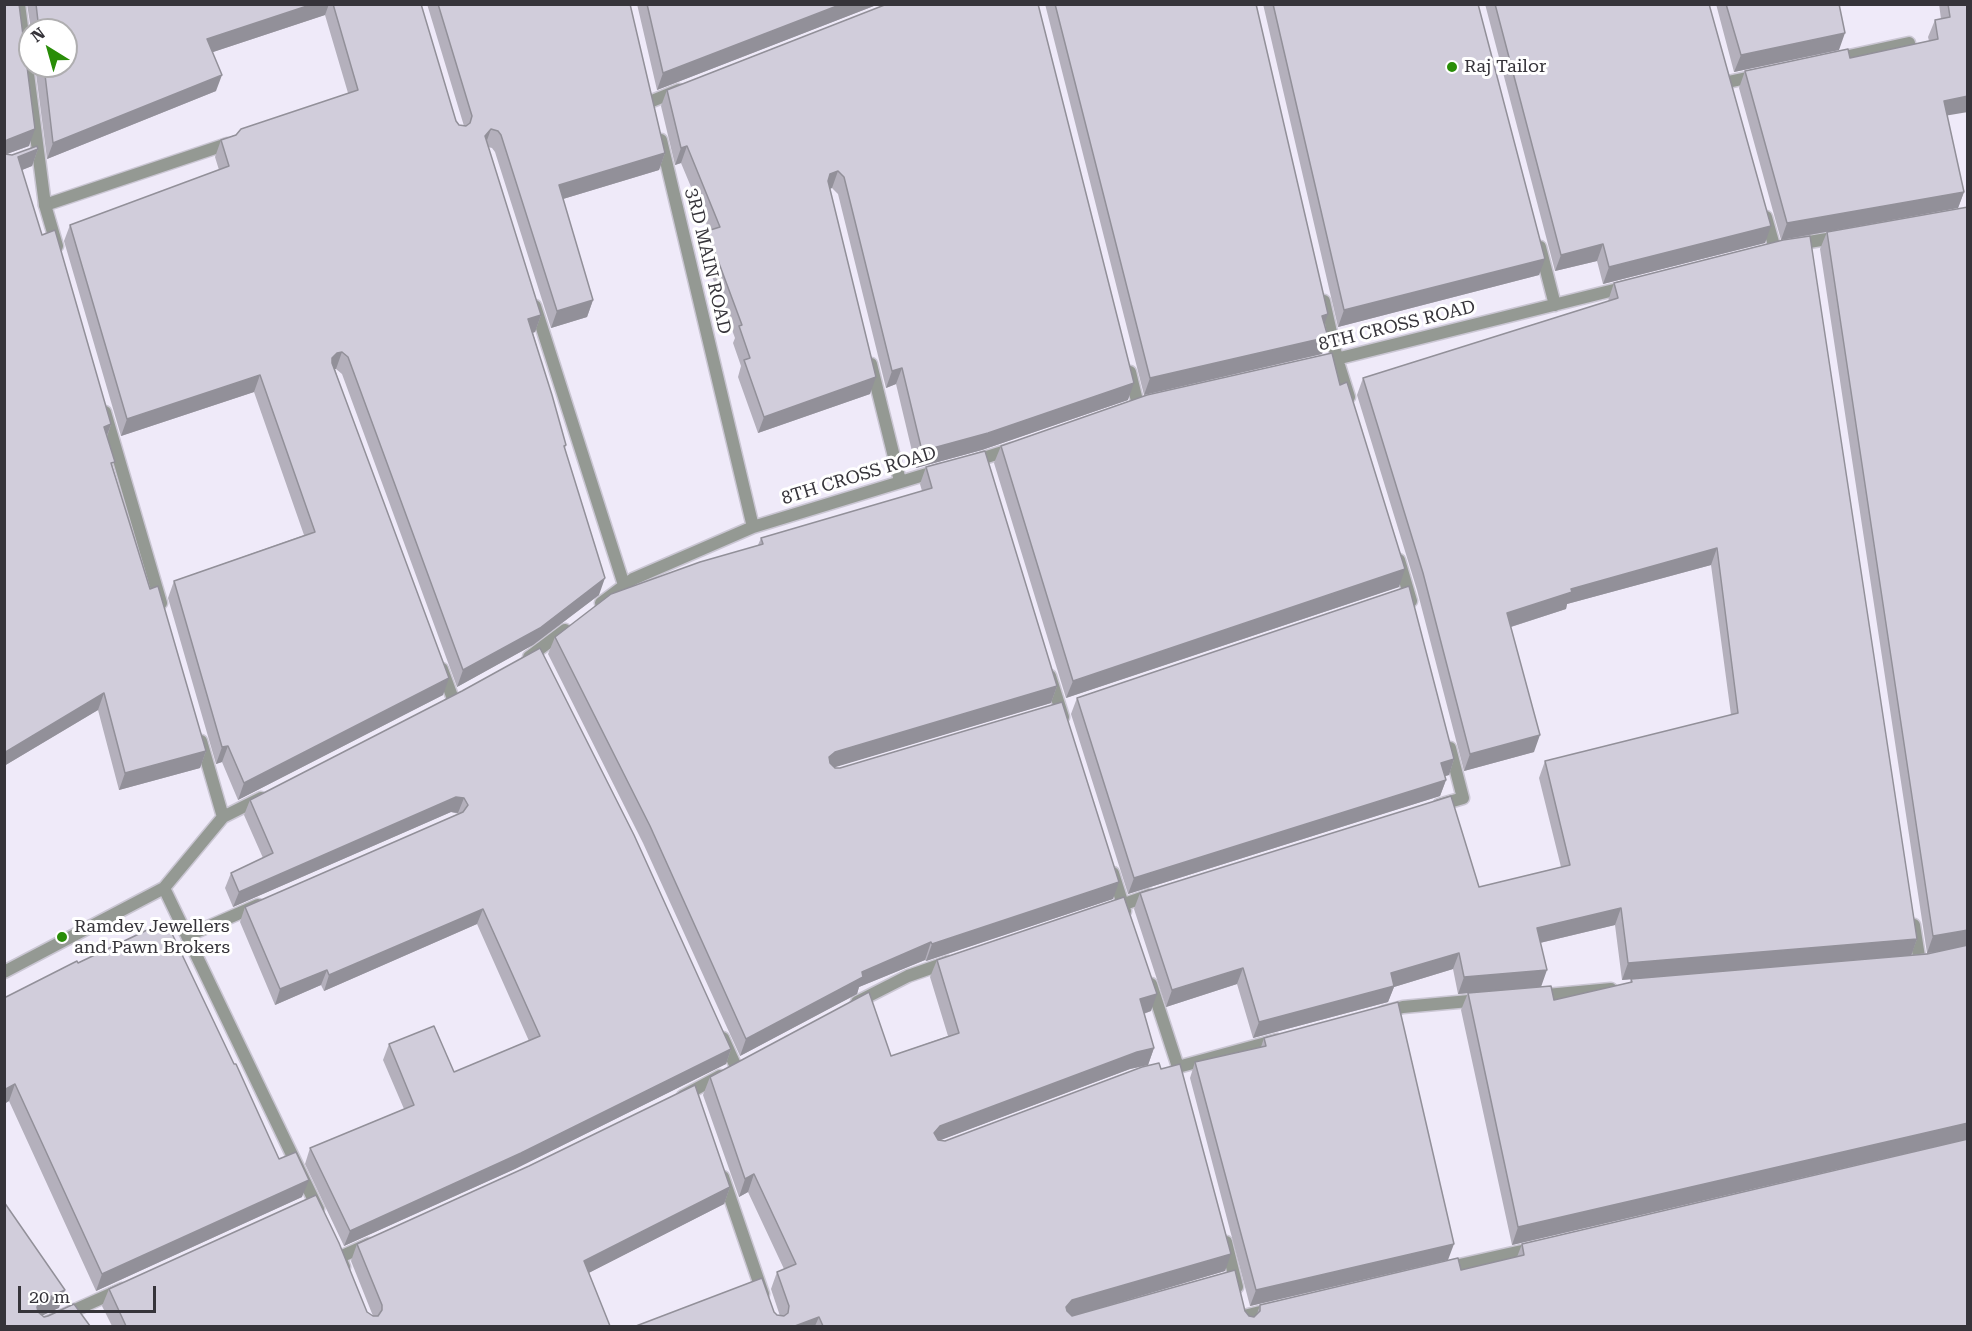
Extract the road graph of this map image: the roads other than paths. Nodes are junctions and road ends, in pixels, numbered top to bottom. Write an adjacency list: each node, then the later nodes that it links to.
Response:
1 (20, 4): 9 (street)
2 (1909, 43): 3 (street)
3 (1819, 62)
4 (1773, 72): 5 (street)
5 (1728, 82)
6 (696, 84): 26 (street, 3RD MAIN ROAD)
7 (227, 144): 9 (street)
8 (1762, 204): 10 (street)
9 (45, 205): 12 (street)
10 (1856, 234)
11 (1537, 236): 16 (street)
12 (61, 261)
13 (1636, 284): 16 (street, 8TH CROSS ROAD)
14 (530, 291): 28 (street)
15 (1321, 291): 19 (street)
16 (1555, 305): 19 (street, 8TH CROSS ROAD)
17 (869, 356): 25 (street)
18 (1126, 359): 23 (street)
19 (1337, 359): 20 (street, 8TH CROSS ROAD); 22 (street)
20 (1304, 367)
21 (101, 398): 30 (street)
22 (1351, 404)
23 (1138, 405)
24 (1028, 443): 25 (street, 8TH CROSS ROAD)
25 (900, 481): 26 (street, 8TH CROSS ROAD)
26 (753, 526): 28 (street, 8TH CROSS ROAD)
27 (1395, 547): 31 (street)
28 (624, 585): 29 (street, 8TH CROSS ROAD)
29 (589, 612)
30 (164, 613)
31 (1415, 615)
32 (572, 625): 34 (street)
33 (437, 655): 36 (street)
34 (519, 662)
35 (1047, 663): 38 (street)
36 (453, 699)
37 (197, 726): 42 (street)
38 (1067, 731)
39 (1448, 741): 41 (street)
40 (275, 790): 42 (street)
41 (1428, 808)
42 (223, 817): 44 (street)
43 (1109, 861): 47 (street)
44 (165, 888): 51 (street); 54 (street)
45 (1157, 894): 47 (street)
46 (273, 899): 51 (street)
47 (1123, 904): 48 (street); 50 (street)
48 (1102, 911)
49 (1913, 915): 53 (street)
50 (1131, 927)
51 (188, 936): 65 (street)
52 (963, 958): 59 (street)
53 (1919, 962)
54 (4, 972)
55 (1147, 972): 62 (street)
56 (1626, 988): 57 (street)
57 (1520, 997)
58 (1497, 999): 60 (street)
59 (848, 1008)
60 (1369, 1016)
61 (717, 1025): 63 (street)
62 (1290, 1037)
63 (672, 1101)
64 (720, 1169): 72 (street)
65 (322, 1220)
66 (1223, 1233): 74 (street)
67 (382, 1238): 70 (street)
68 (1547, 1245): 69 (street)
69 (1431, 1272)
70 (348, 1277)
71 (134, 1283): 75 (street)
72 (767, 1304)
73 (1279, 1308): 74 (street)
74 (1243, 1311)
75 (39, 1326)

